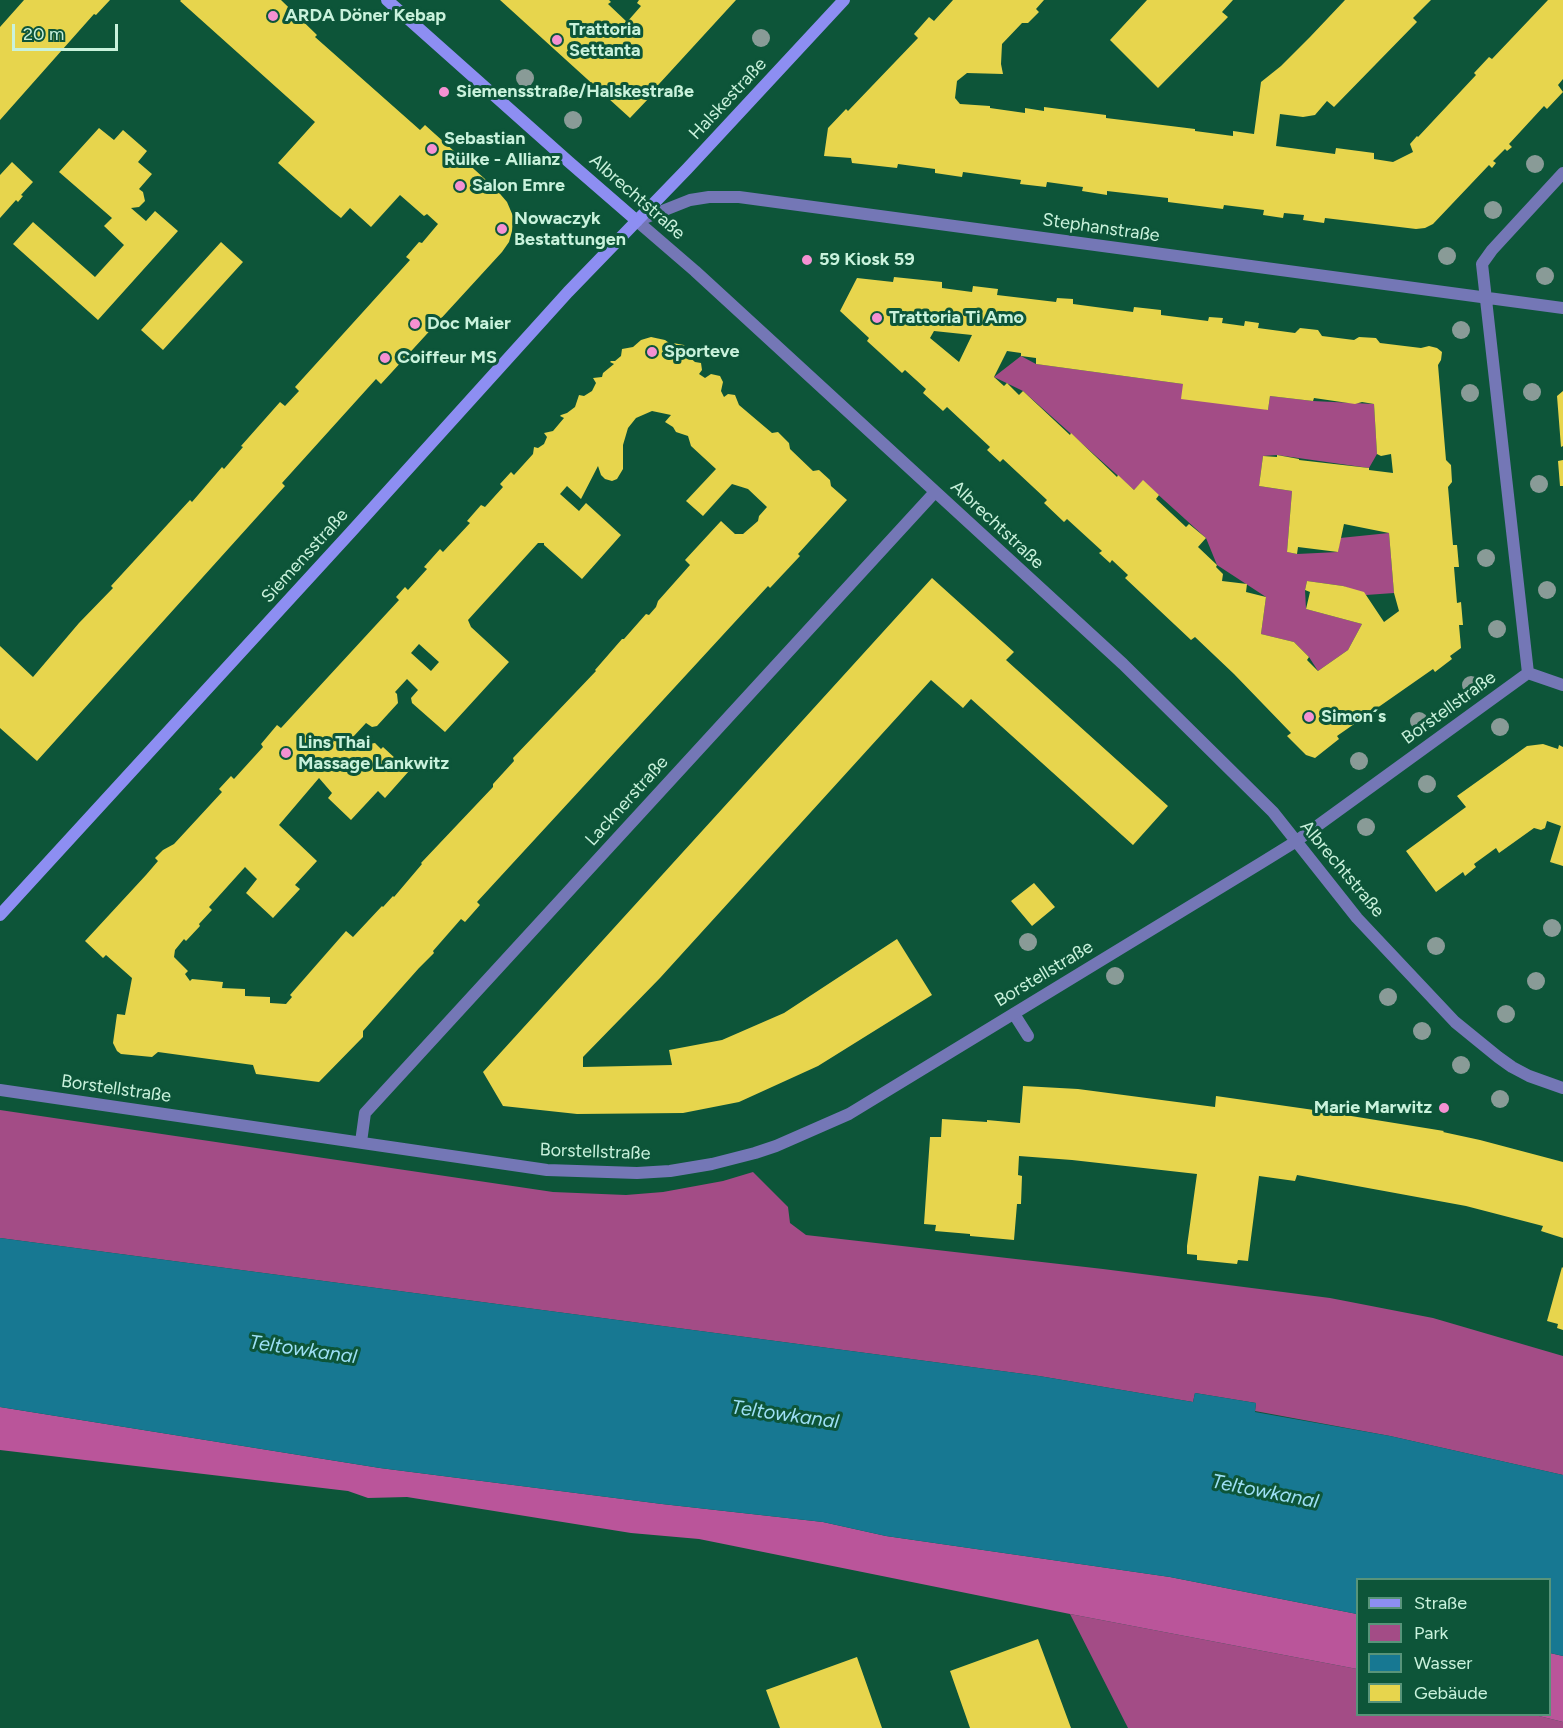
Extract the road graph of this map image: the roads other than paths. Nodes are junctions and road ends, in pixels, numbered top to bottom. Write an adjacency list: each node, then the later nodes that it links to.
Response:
1 (387, 0): 4 (main road, Albrechtstraße)
2 (844, 0): 4 (main road, Halskestraße)
3 (1563, 173): 5 (street)
4 (638, 221): 5 (street, Stephanstraße); 7 (street, Albrechtstraße); 11 (main road, Siemensstraße)
5 (1486, 298): 6 (street, Stephanstraße); 8 (street)
6 (1563, 308)
7 (935, 492): 10 (street, Albrechtstraße); 16 (street, Lacknerstraße)
8 (1528, 673): 9 (street); 10 (street, Borstellstraße)
9 (1563, 685)
10 (1295, 842): 12 (street, Borstellstraße); 14 (street, Albrechtstraße)
11 (0, 915)
12 (1014, 1014): 13 (street); 16 (street, Borstellstraße)
13 (1028, 1036)
14 (1563, 1088)
15 (0, 1090): 16 (street, Borstellstraße)
16 (361, 1142)

